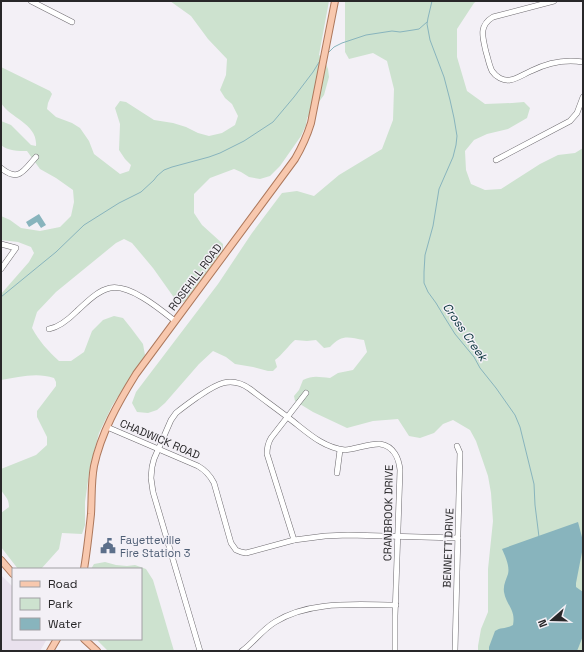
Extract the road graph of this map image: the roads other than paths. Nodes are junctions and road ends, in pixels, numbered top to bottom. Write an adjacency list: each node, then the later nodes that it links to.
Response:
1 (31, 1): 4 (street)
2 (335, 1): 12 (main road, ROSEHILL ROAD)
3 (554, 1): 5 (street)
4 (72, 22)
5 (583, 62)
6 (583, 97): 8 (street)
7 (36, 157): 9 (street)
8 (496, 160)
9 (1, 168)
10 (1, 244): 11 (street)
11 (1, 269)
12 (175, 321): 13 (street); 16 (main road, ROSEHILL ROAD)
13 (49, 329)
14 (306, 393): 15 (street)
15 (287, 417): 18 (street, CRANBROOK DRIVE); 19 (street, CRANBROOK DRIVE); 23 (street)
16 (107, 427): 18 (street, CHADWICK ROAD); 25 (main road, ROSEHILL ROAD)
17 (457, 446): 22 (street, BENNETT DRIVE)
18 (159, 449): 23 (street, CHADWICK ROAD); 32 (street, CRANBROOK DRIVE)
19 (340, 450): 20 (street); 21 (street, CRANBROOK DRIVE)
20 (336, 473)
21 (398, 536): 22 (street, CHADWICK ROAD); 23 (street, CHADWICK ROAD); 27 (street, CRANBROOK DRIVE)
22 (458, 538): 35 (street, BENNETT DRIVE)
23 (294, 540)
24 (1, 560): 26 (main road)
25 (84, 568)
26 (12, 573)
27 (396, 605): 33 (street); 34 (street, CRANBROOK DRIVE)
28 (56, 640): 30 (main road)
29 (85, 640): 31 (main road)
30 (50, 651)
31 (97, 651)
32 (200, 651)
33 (242, 651)
34 (395, 651)
35 (454, 651)

